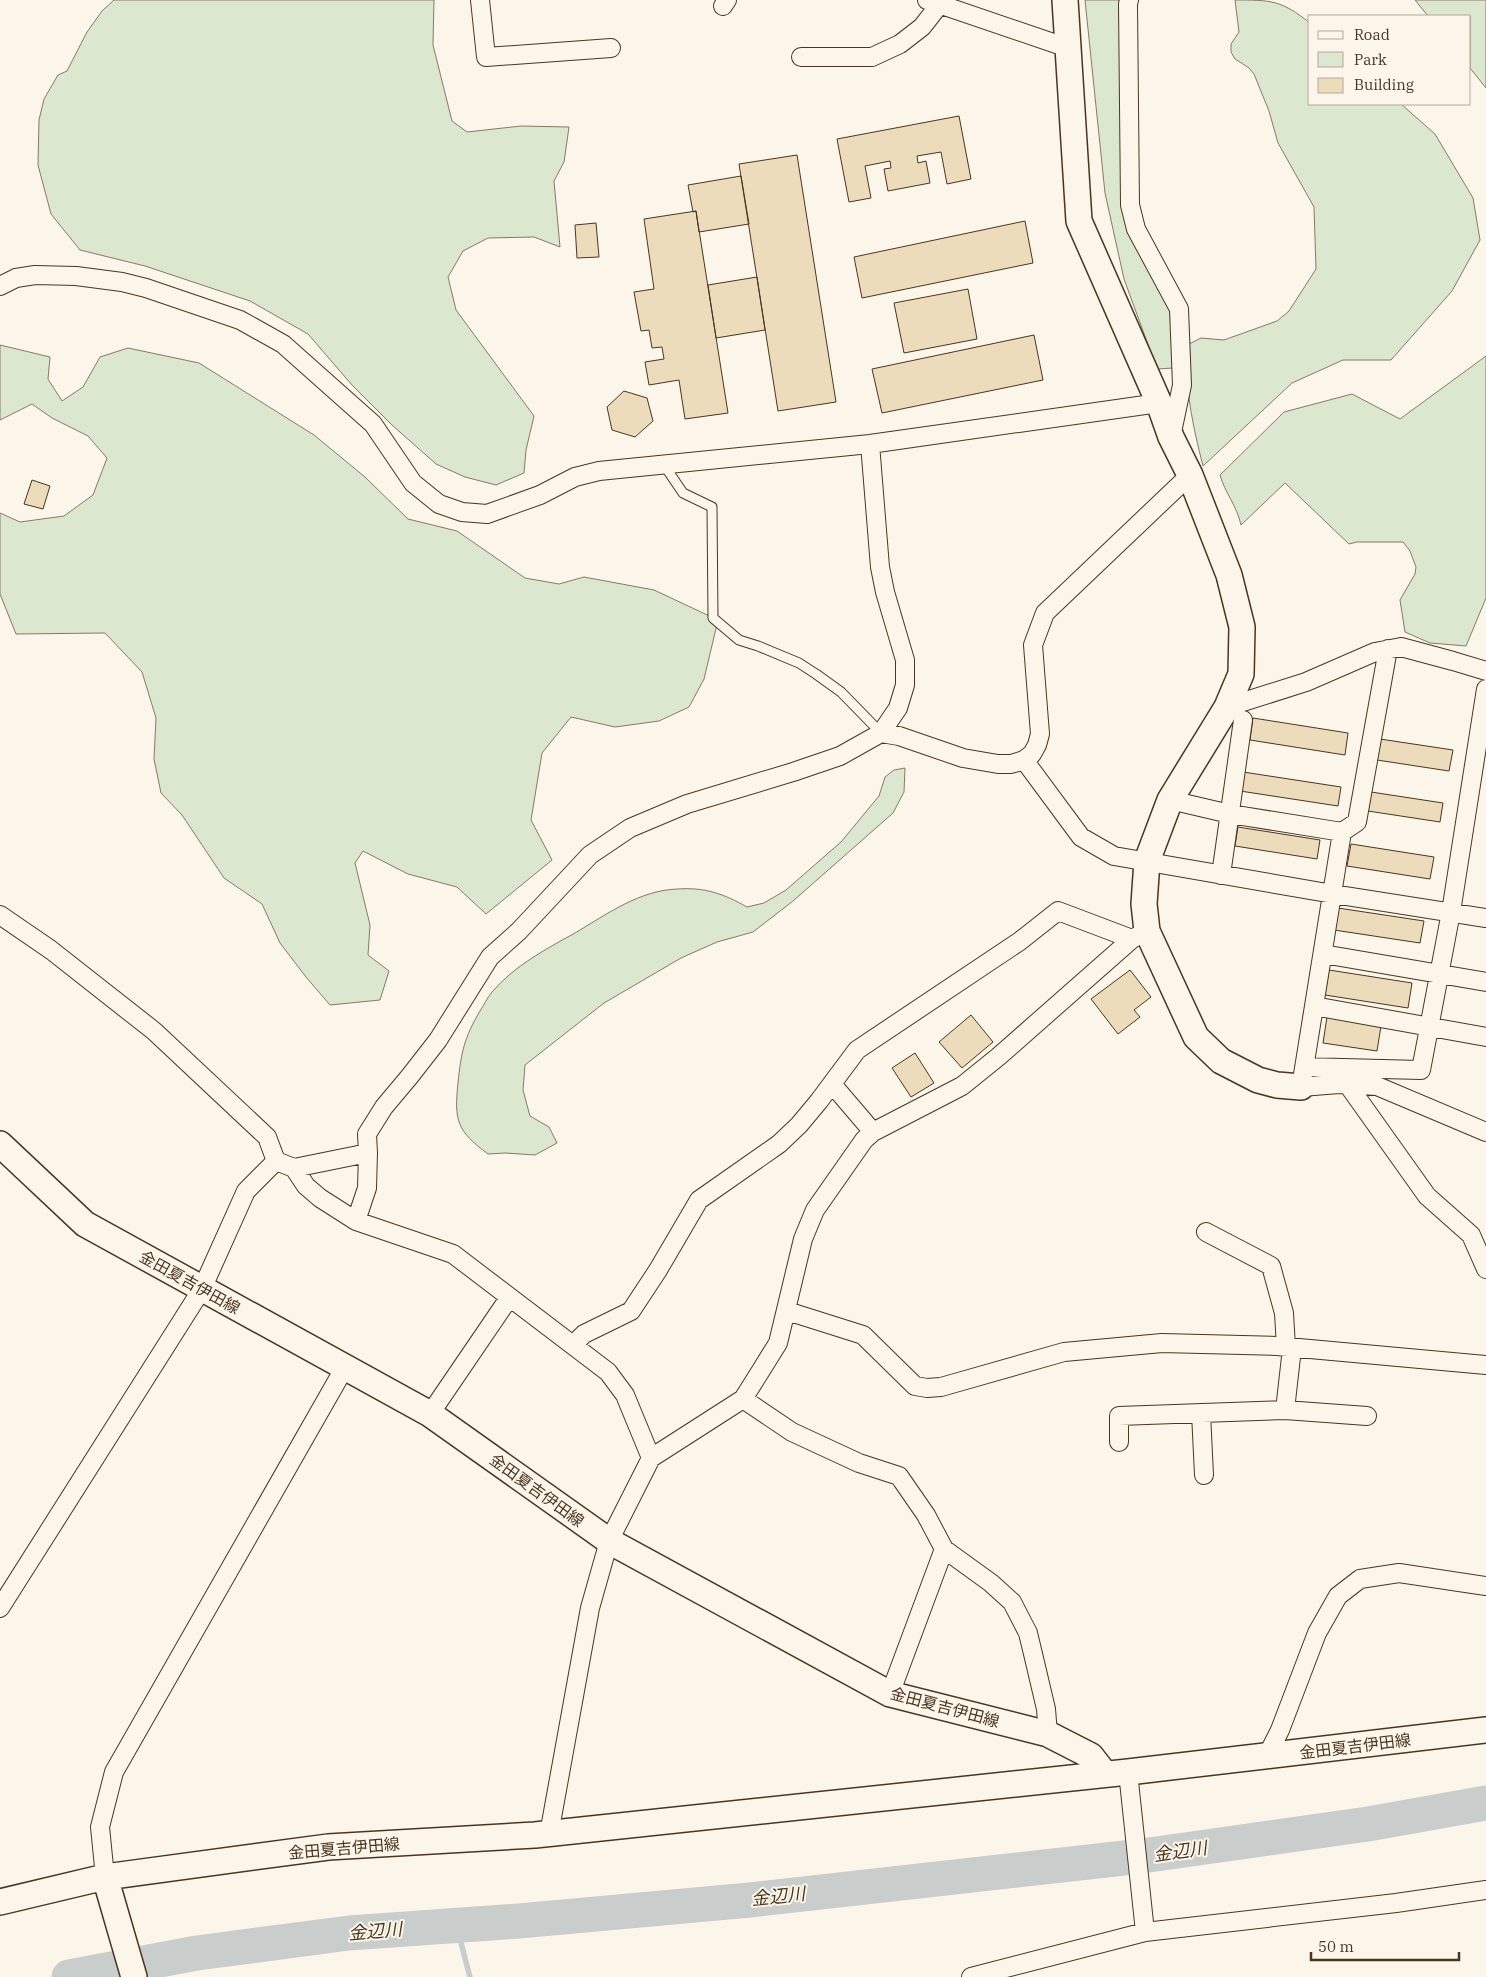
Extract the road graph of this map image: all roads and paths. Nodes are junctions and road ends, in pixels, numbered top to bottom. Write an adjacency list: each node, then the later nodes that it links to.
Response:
1 (480, 0): 5 (street)
2 (1065, 0): 6 (main road)
3 (1129, 0): 10 (street)
4 (933, 2): 6 (street); 7 (street)
5 (611, 48)
6 (1068, 48): 9 (main road)
7 (801, 57)
8 (0, 286): 12 (street)
9 (1158, 403): 10 (main road); 11 (street)
10 (1170, 437): 13 (main road)
11 (870, 444): 12 (street); 18 (street)
12 (664, 464): 18 (lane)
13 (1190, 474): 17 (main road); 19 (street)
14 (1388, 649): 15 (street); 17 (street); 22 (street)
15 (1486, 671)
16 (1486, 689): 26 (street)
17 (1235, 714): 20 (main road); 21 (street)
18 (881, 733): 19 (street); 42 (street)
19 (1024, 760): 23 (street)
20 (1170, 800): 21 (street); 23 (main road)
21 (1230, 814): 22 (street); 24 (street)
22 (1342, 832): 25 (street)
23 (1147, 861): 24 (street); 29 (main road)
24 (1221, 875): 25 (street)
25 (1333, 894): 26 (street); 30 (street)
26 (1451, 912): 28 (street); 31 (street)
27 (0, 915): 43 (street)
28 (1486, 918)
29 (1139, 935): 36 (main road); 37 (street); 39 (street)
30 (1323, 954): 31 (street); 33 (street)
31 (1439, 974): 32 (street); 34 (street)
32 (1486, 982)
33 (1314, 1006): 34 (street); 36 (street)
34 (1429, 1028): 35 (street); 36 (street)
35 (1486, 1037)
36 (1302, 1077): 38 (street)
37 (832, 1084): 39 (street); 51 (street)
38 (1348, 1085): 40 (street); 47 (street)
39 (873, 1132): 50 (street)
40 (1486, 1132)
41 (0, 1144): 48 (main road, 金田夏吉伊田線)
42 (368, 1153): 44 (street); 45 (street)
43 (276, 1161): 44 (street); 48 (street)
44 (294, 1168): 45 (street)
45 (356, 1221): 49 (street)
46 (1206, 1232): 52 (street)
47 (1486, 1269)
48 (202, 1289): 54 (main road, 金田夏吉伊田線); 66 (street)
49 (509, 1298): 51 (street); 58 (street)
50 (787, 1311): 52 (street); 55 (street)
51 (573, 1345): 61 (street)
52 (1289, 1347): 53 (street); 56 (street)
53 (1486, 1364)
54 (345, 1366): 58 (main road, 金田夏吉伊田線); 73 (street)
55 (743, 1399): 61 (street); 64 (street)
56 (1285, 1410): 57 (street); 59 (street)
57 (1201, 1413): 60 (street); 62 (street)
58 (430, 1414): 63 (main road, 金田夏吉伊田線)
59 (1368, 1416)
60 (1119, 1442)
61 (651, 1458): 63 (street)
62 (1204, 1474)
63 (609, 1541): 67 (main road, 金田夏吉伊田線); 72 (street)
64 (944, 1549): 67 (street); 69 (street)
65 (1486, 1586): 70 (street)
66 (0, 1608)
67 (890, 1694): 69 (main road, 金田夏吉伊田線)
68 (1486, 1730): 70 (main road, 金田夏吉伊田線)
69 (1048, 1734): 71 (main road, 金田夏吉伊田線)
70 (1266, 1756): 71 (main road, 金田夏吉伊田線)
71 (1121, 1778): 72 (main road, 金田夏吉伊田線); 76 (street)
72 (549, 1834): 73 (main road, 金田夏吉伊田線)
73 (105, 1877): 75 (main road, 金田夏吉伊田線); 77 (main road)
74 (1486, 1890): 76 (street)
75 (0, 1902)
76 (1146, 1932): 78 (street)
77 (134, 1977)
78 (971, 1977)

